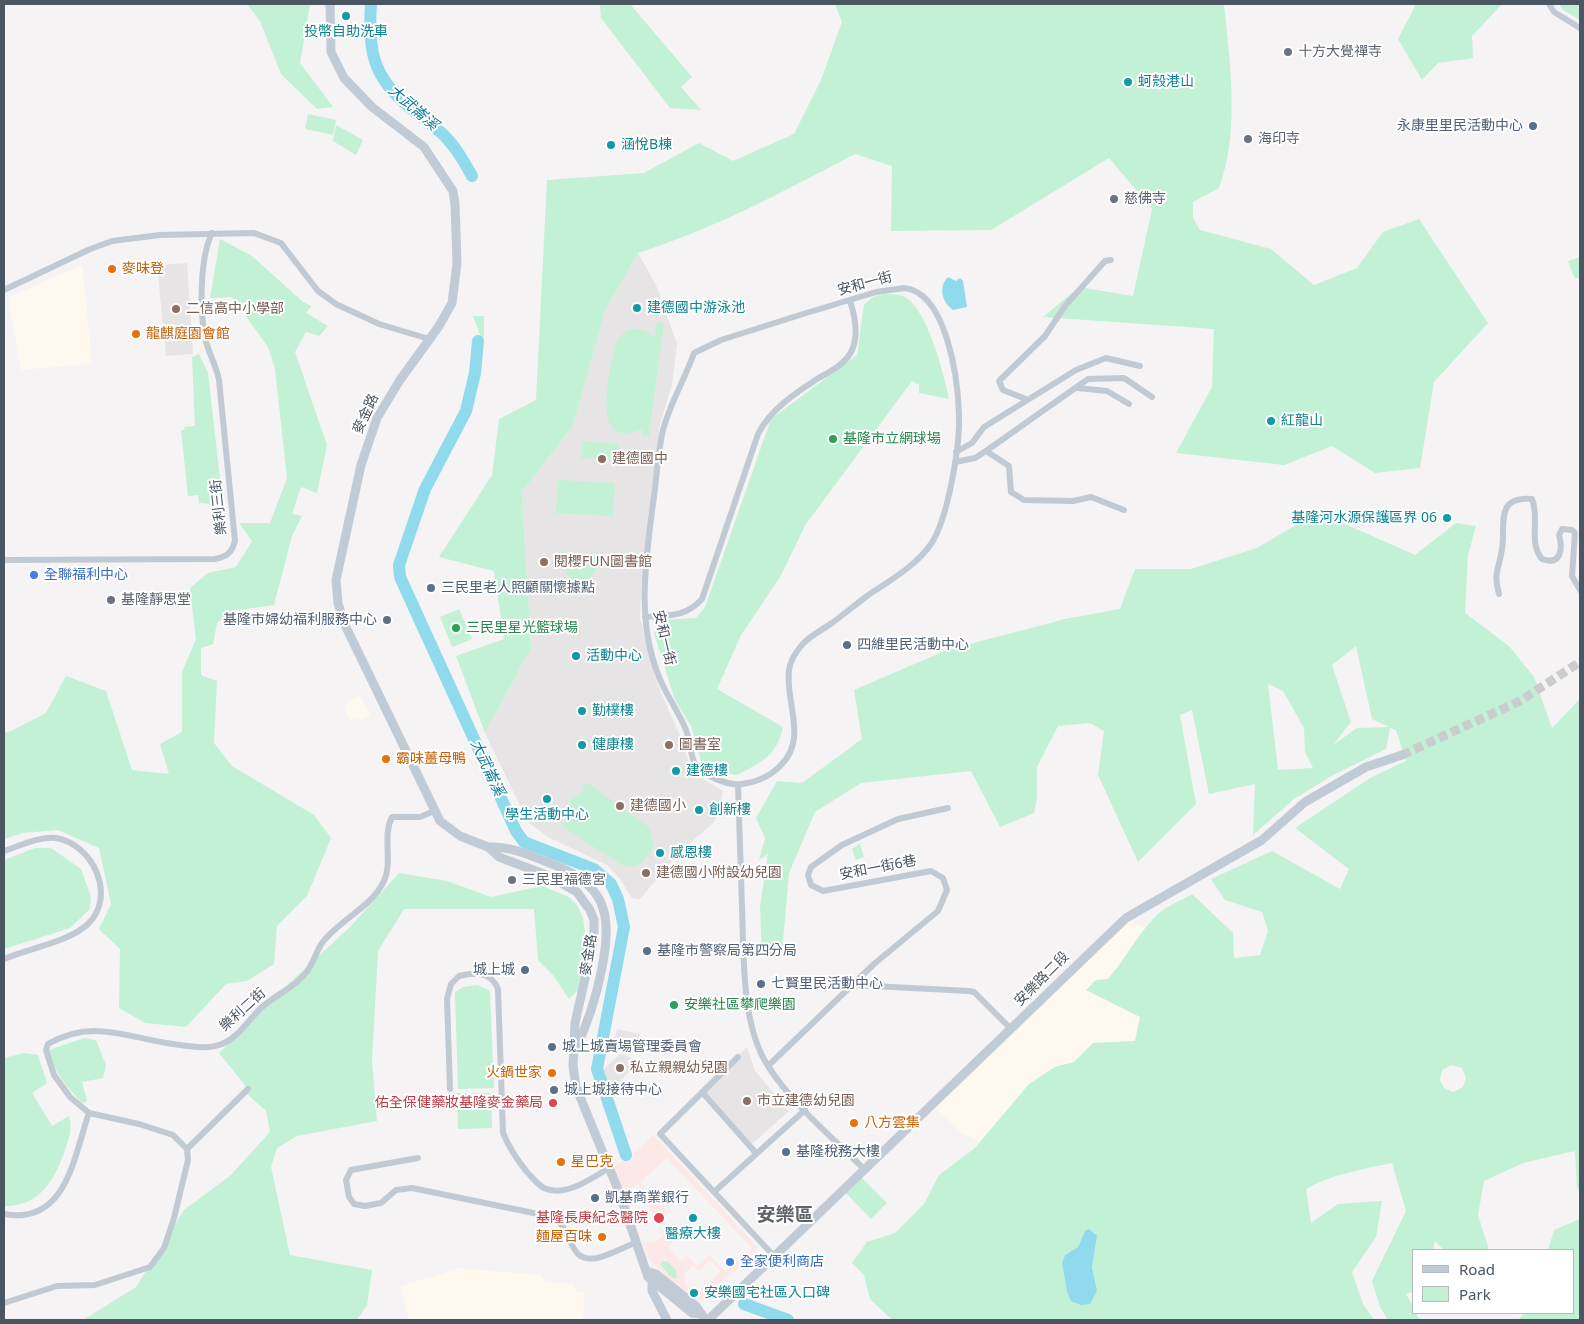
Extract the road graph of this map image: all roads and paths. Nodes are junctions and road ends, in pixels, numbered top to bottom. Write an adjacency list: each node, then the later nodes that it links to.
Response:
1 (330, 4): 8 (street, 麥金路)
2 (1549, 4): 3 (street)
3 (1580, 28)
4 (212, 233): 6 (street); 8 (street); 18 (street, 樂利三街)
5 (1111, 260): 12 (street)
6 (4, 290)
7 (850, 301): 15 (street, 安和一街); 21 (street); 21 (street, 安和一街)
8 (429, 339): 25 (street, 麥金路)
9 (1140, 366): 12 (street)
10 (1077, 388): 11 (street); 13 (street); 14 (street)
11 (1152, 396)
12 (1026, 399): 15 (street)
13 (1129, 404)
14 (986, 451): 16 (street); 17 (street)
15 (956, 452): 16 (street, 安和一街)
16 (955, 462): 23 (street, 安和一街)
17 (1124, 510)
18 (4, 560)
19 (1580, 590): 20 (street)
20 (1498, 594)
21 (644, 617): 23 (street, 安和一街)
22 (1402, 755): 32 (street, 安樂路二段)
23 (738, 785): 35 (street)
24 (948, 808): 31 (street, 安和一街6巷)
25 (434, 811): 26 (street, 麥金路); 40 (street, 樂利二街)
26 (488, 847): 29 (street, 麥金路); 30 (street, 麥金路)
27 (4, 851): 28 (street)
28 (4, 959)
29 (585, 980): 30 (street); 33 (street, 麥金路)
30 (599, 983): 33 (street, 麥金路)
31 (853, 985): 32 (street); 35 (street, 安和一街6巷)
32 (1011, 1030): 45 (street, 安樂路二段)
33 (574, 1050): 44 (street, 麥金路)
34 (738, 1057): 38 (street)
35 (768, 1066): 39 (street)
36 (248, 1089): 41 (street)
37 (450, 1089): 44 (street)
38 (702, 1092): 42 (street); 46 (street)
39 (805, 1110): 42 (street); 45 (street)
40 (89, 1113): 41 (street); 47 (street)
41 (187, 1149): 52 (street)
42 (756, 1153): 46 (street)
43 (418, 1158): 48 (street)
44 (609, 1168): 48 (street, 麥金路)
45 (864, 1169): 49 (street, 安樂路二段)
46 (714, 1192): 49 (street)
47 (4, 1214)
48 (637, 1242): 50 (street, 麥金路)
49 (774, 1256): 55 (street, 安樂路二段)
50 (646, 1271): 51 (street, 麥金路); 53 (street, 麥金路)
51 (652, 1282): 53 (street, 麥金路); 54 (street)
52 (4, 1303)
53 (700, 1314): 55 (street, 麥金路)
54 (666, 1320)
55 (709, 1320)

